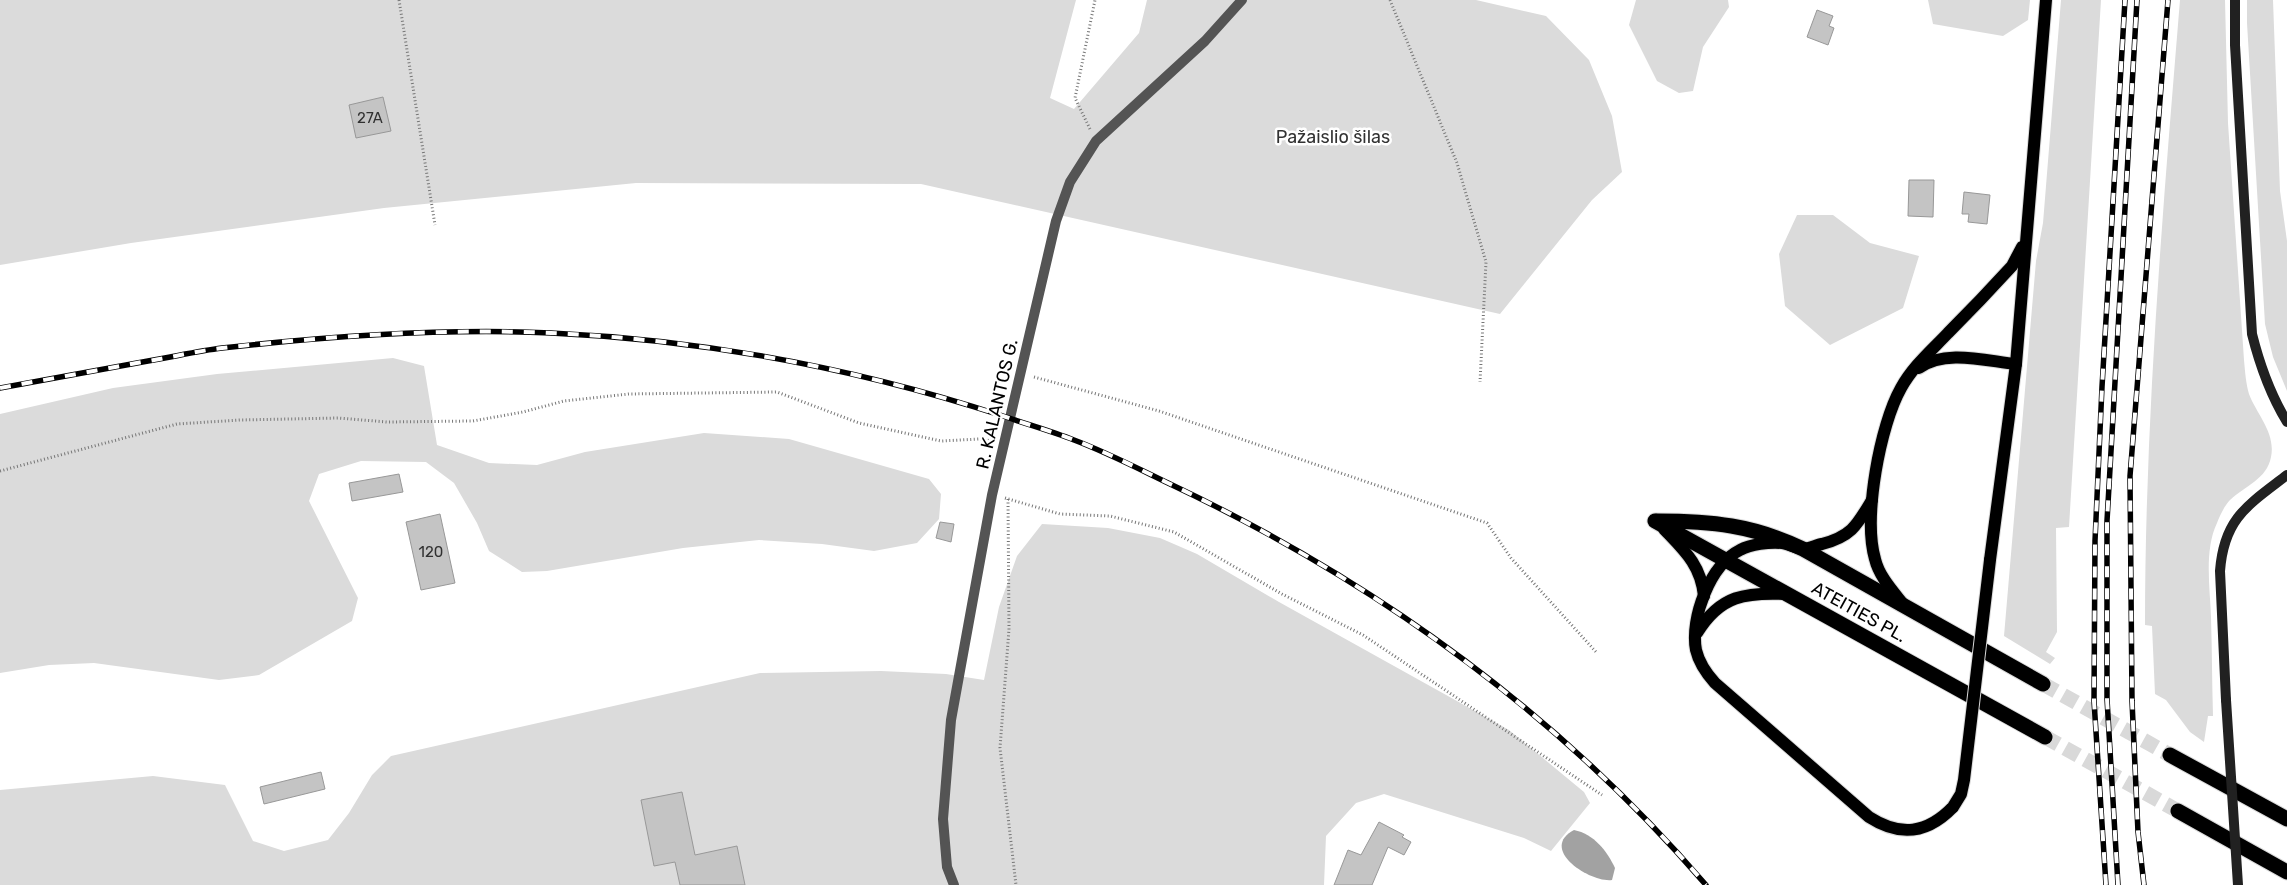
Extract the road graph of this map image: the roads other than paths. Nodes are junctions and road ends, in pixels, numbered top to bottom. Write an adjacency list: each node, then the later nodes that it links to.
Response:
1 (1242, 0): 25 (street, R. KALANTOS G.)
2 (2046, 0): 4 (main road)
3 (2235, 0): 7 (main road)
4 (2026, 230): 5 (main road); 6 (main road)
5 (2016, 364): 6 (main road); 16 (main road, bridge)
6 (1911, 374): 9 (main road)
7 (2287, 422)
8 (2287, 475): 26 (main road, bridge)
9 (1872, 500): 11 (main road); 15 (main road)
10 (1655, 521): 11 (highway, ATEITIES PL.); 12 (highway, ATEITIES PL.); 14 (main road)
11 (1803, 549): 12 (main road); 15 (highway, ATEITIES PL.)
12 (1727, 560): 13 (highway, ATEITIES PL.); 14 (main road)
13 (1789, 594): 16 (main road); 18 (highway, ATEITIES PL.)
14 (1704, 596): 16 (main road)
15 (1906, 608): 17 (highway, ATEITIES PL.)
16 (1696, 635)
17 (2042, 684)
18 (2045, 737)
19 (2170, 755): 20 (highway)
20 (2260, 805): 21 (main road); 23 (highway)
21 (2287, 808)
22 (2178, 811): 24 (highway)
23 (2287, 819)
24 (2287, 872)
25 (954, 885)
26 (2238, 885)

